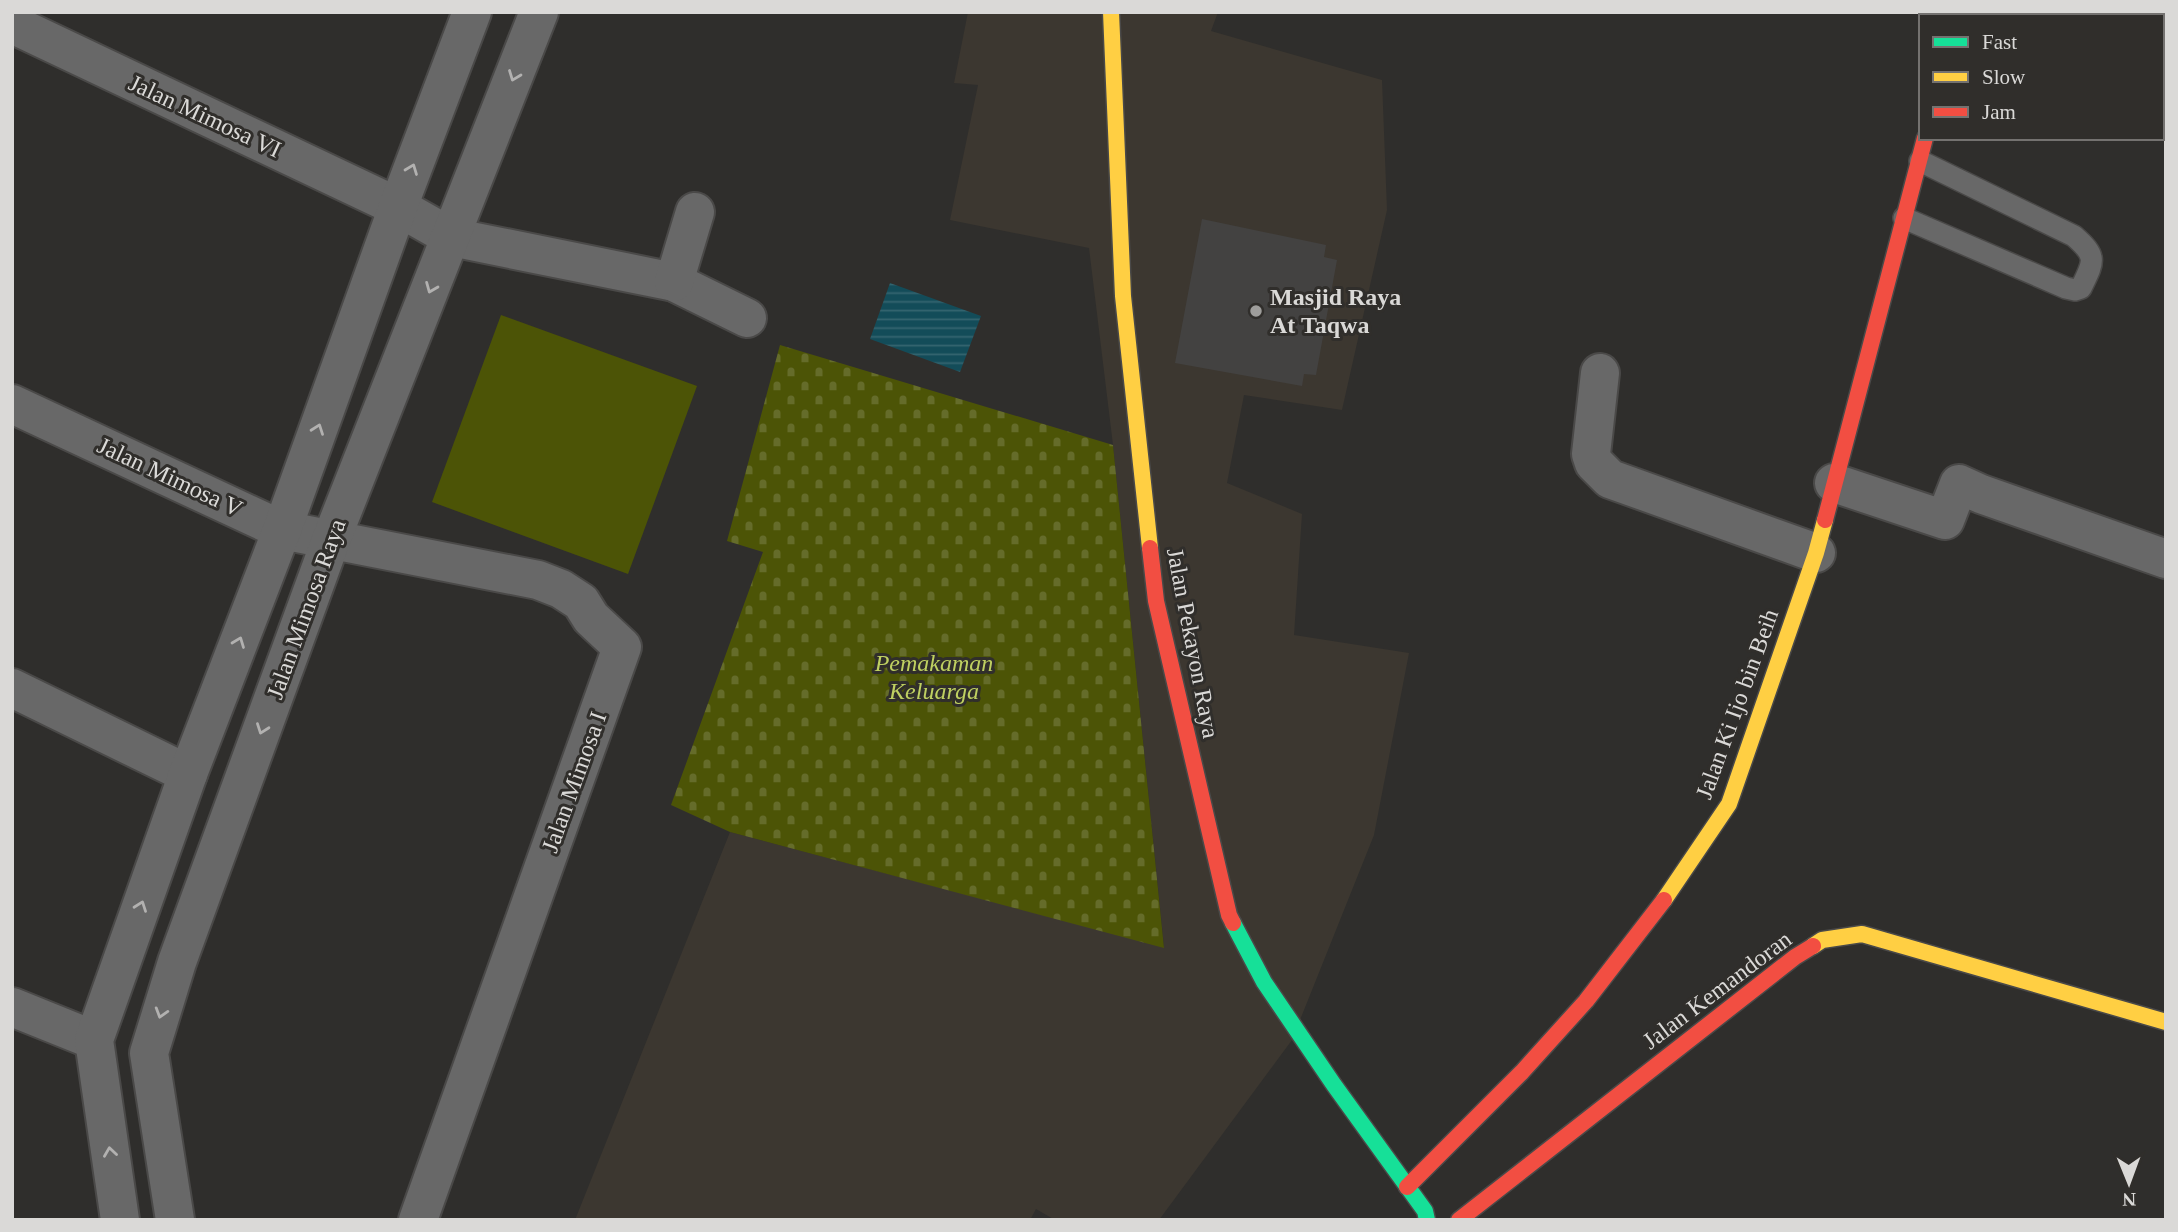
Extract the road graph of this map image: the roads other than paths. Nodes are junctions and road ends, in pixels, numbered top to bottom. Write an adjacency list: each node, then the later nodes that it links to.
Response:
1 (472, 12): 7 (street, one-way to 1)
2 (538, 12): 10 (street, Jalan Mimosa Raya, one-way to 10)
3 (1111, 12): 27 (street, Jalan Pekayon Raya)
4 (12, 24): 7 (street, Jalan Mimosa VI)
5 (1925, 140): 6 (street, Jalan Ki Ijo bin Beih)
6 (1920, 161): 9 (street, Jalan Ki Ijo bin Beih); 9 (lane)
7 (398, 207): 10 (street, Jalan Mimosa VI); 16 (street, one-way to 7)
8 (695, 212): 11 (street)
9 (1904, 218): 15 (street, Jalan Ki Ijo bin Beih)
10 (451, 237): 11 (street, Jalan Mimosa VI); 17 (street, Jalan Mimosa Raya, one-way to 17)
11 (674, 282): 12 (street, Jalan Mimosa VI)
12 (747, 318)
13 (1600, 373): 18 (street)
14 (12, 404): 16 (street, Jalan Mimosa V)
15 (1834, 483): 18 (street, Jalan Ki Ijo bin Beih); 19 (street)
16 (282, 530): 17 (street, Jalan Mimosa V); 21 (street, one-way to 16)
17 (331, 540): 23 (street, Jalan Mimosa Raya, one-way to 23); 30 (street, Jalan Mimosa I)
18 (1815, 552): 27 (street, Jalan Ki Ijo bin Beih)
19 (2166, 559)
20 (12, 688): 21 (street)
21 (188, 774): 22 (street, one-way to 21)
22 (127, 945): 23 (street); 26 (street)
23 (177, 962): 29 (street, Jalan Mimosa Raya, one-way to 29)
24 (12, 1007): 26 (street)
25 (2166, 1022): 32 (street, Jalan Kemandoran)
26 (94, 1040): 28 (street, one-way to 26)
27 (1407, 1187): 31 (street, Jalan Pekayon Raya)
28 (120, 1220)
29 (175, 1220)
30 (418, 1220)
31 (1427, 1220)
32 (1459, 1220)

